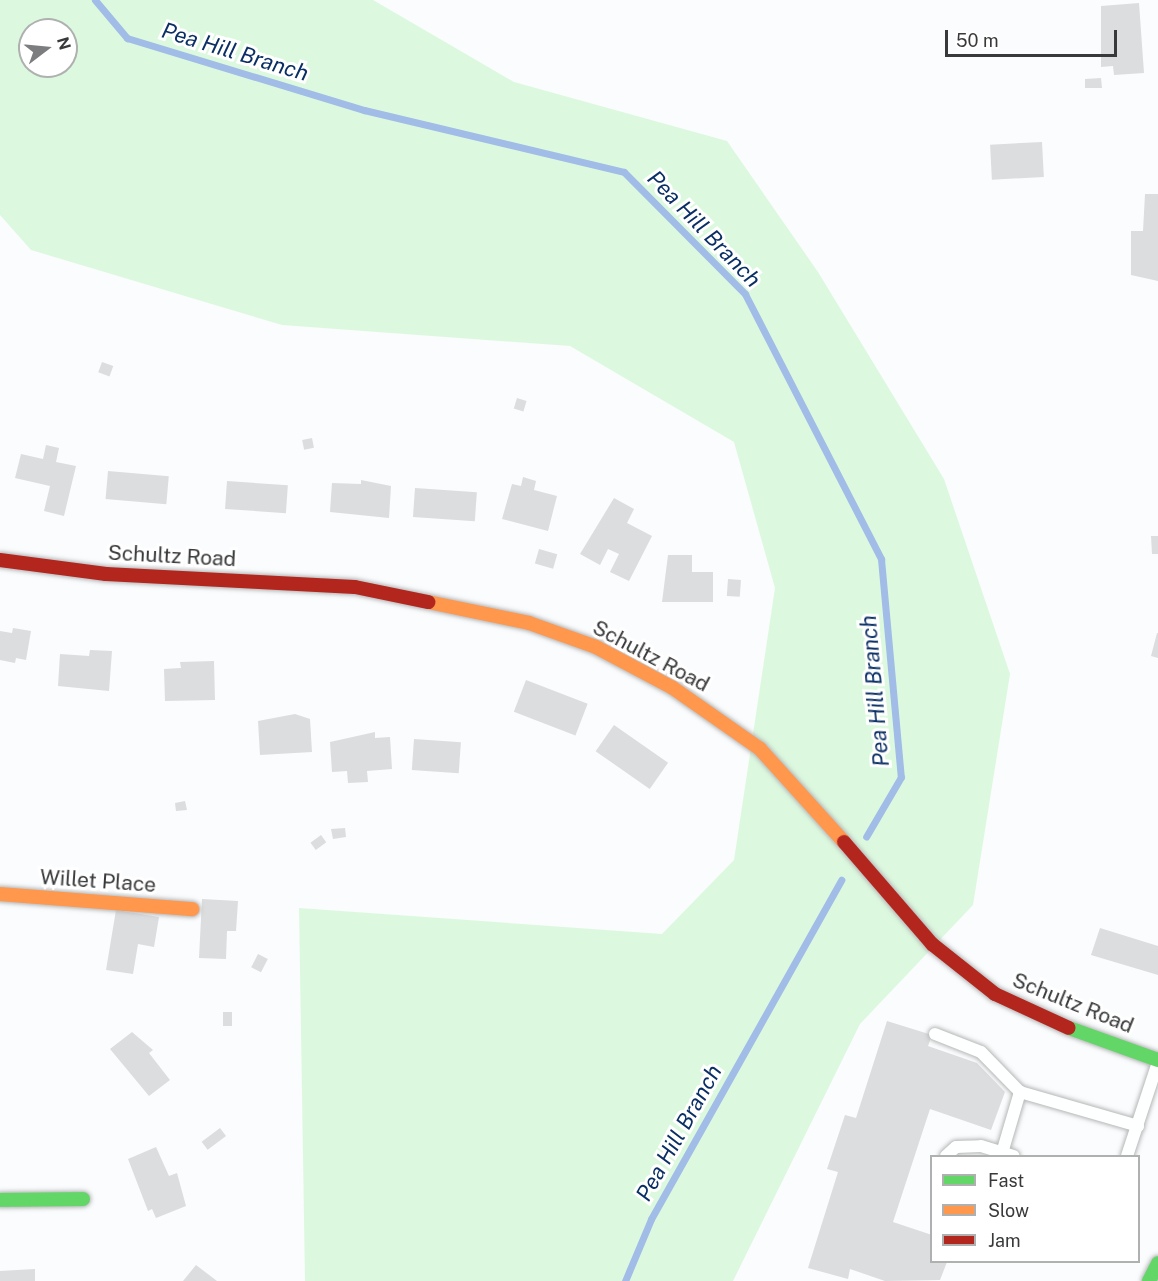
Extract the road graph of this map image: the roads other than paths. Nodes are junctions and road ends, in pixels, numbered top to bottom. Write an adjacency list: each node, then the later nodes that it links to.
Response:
1 (0, 560): 5 (main road, Schultz Road)
2 (0, 894): 3 (main road, Willet Place)
3 (192, 909)
4 (935, 1035): 6 (lane)
5 (1158, 1061): 7 (lane)
6 (1020, 1092): 7 (lane); 9 (lane)
7 (1138, 1126): 10 (lane)
8 (948, 1155): 9 (lane)
9 (1008, 1155)
10 (1127, 1155)
11 (83, 1199): 12 (main road)
12 (0, 1200)
13 (1158, 1263): 14 (main road)
14 (1149, 1281)

